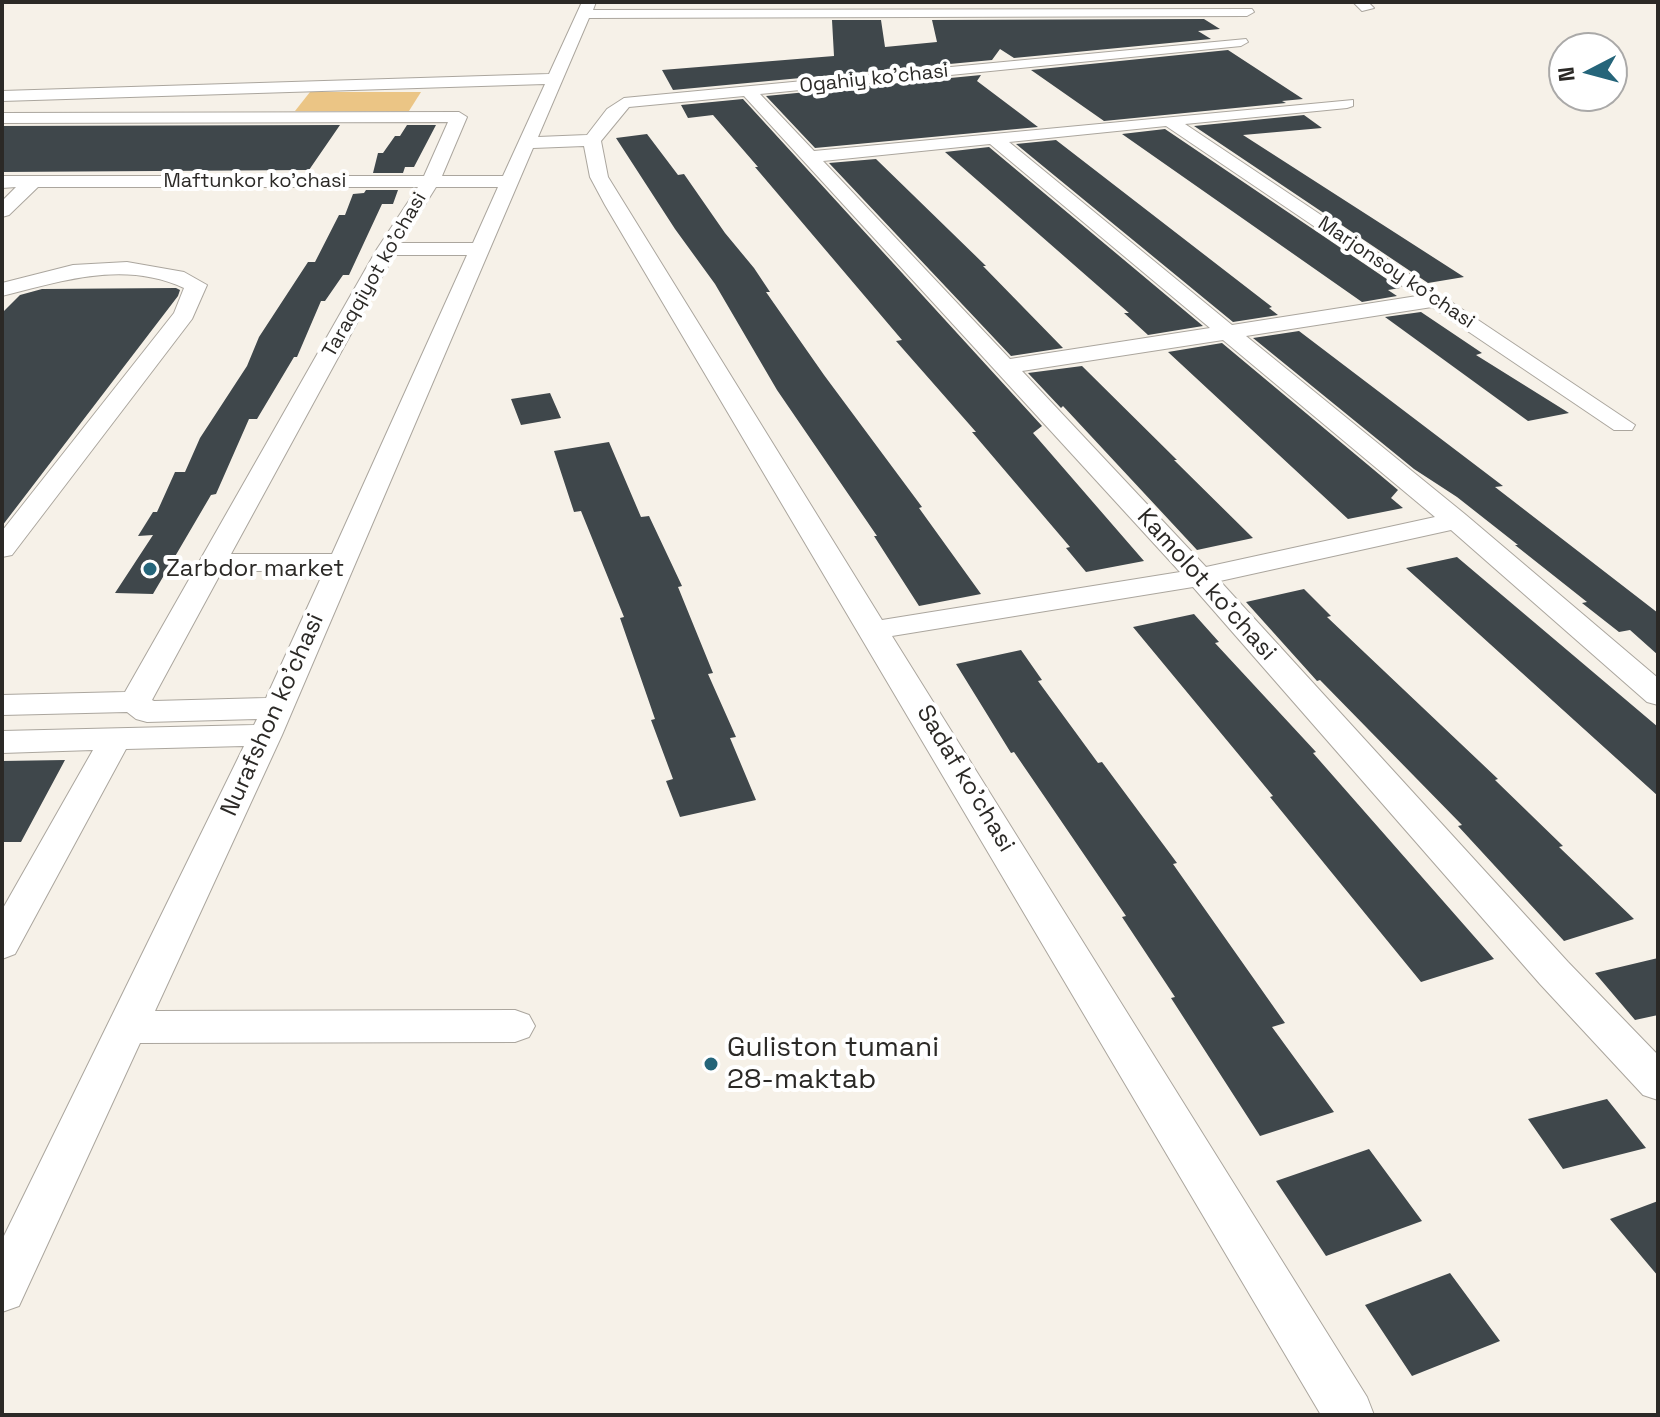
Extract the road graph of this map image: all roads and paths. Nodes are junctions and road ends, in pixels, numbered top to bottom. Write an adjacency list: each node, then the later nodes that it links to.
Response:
1 (587, 8): 2 (street); 4 (street, Nurafshon ko'chasi)
2 (1247, 12)
3 (1241, 42): 5 (street, Ogahiy ko'chasi)
4 (556, 79): 6 (street); 12 (street, Nurafshon ko'chasi)
5 (748, 91): 11 (street, Ogahiy ko'chasi); 13 (street, Kamolot ko'chasi)
6 (2, 96)
7 (1347, 103): 9 (street)
8 (2, 118): 17 (street, Taraqqiyot ko'chasi)
9 (1169, 121): 10 (street); 22 (street, Marjonsoy ko'chasi)
10 (994, 139): 13 (street); 23 (street)
11 (592, 140): 12 (street); 31 (street, Sadaf ko'chasi)
12 (525, 143): 14 (street, Nurafshon ko'chasi)
13 (810, 157): 24 (street, Kamolot ko'chasi)
14 (509, 181): 17 (street, Maftunkor ko'chasi); 20 (street, Nurafshon ko'chasi)
15 (2, 182): 16 (street, Maftunkor ko'chasi)
16 (33, 182): 17 (street, Maftunkor ko'chasi); 18 (street)
17 (430, 182): 19 (street, Taraqqiyot ko'chasi)
18 (2, 211)
19 (387, 249): 20 (street); 29 (street, Taraqqiyot ko'chasi)
20 (480, 249): 28 (street, Nurafshon ko'chasi)
21 (2, 290): 27 (street)
22 (1435, 300): 23 (street); 25 (street, Marjonsoy ko'chasi)
23 (1227, 332): 24 (street); 26 (street)
24 (1006, 367): 30 (street, Kamolot ko'chasi)
25 (1623, 425)
26 (1456, 521): 30 (street); 32 (street)
27 (2, 549)
28 (340, 562): 29 (street); 35 (street, Nurafshon ko'chasi)
29 (212, 563): 33 (street, Taraqqiyot ko'chasi)
30 (1200, 577): 31 (street); 41 (street, Kamolot ko'chasi)
31 (875, 630): 43 (street, Sadaf ko'chasi)
32 (1658, 695)
33 (135, 702): 34 (street); 35 (street)
34 (2, 705)
35 (272, 722): 36 (street); 40 (street, Nurafshon ko'chasi)
36 (115, 740): 37 (street); 38 (street)
37 (2, 742)
38 (2, 944)
39 (515, 1026): 40 (street)
40 (127, 1027): 42 (street, Nurafshon ko'chasi)
41 (1658, 1083)
42 (2, 1290)
43 (1349, 1415)

